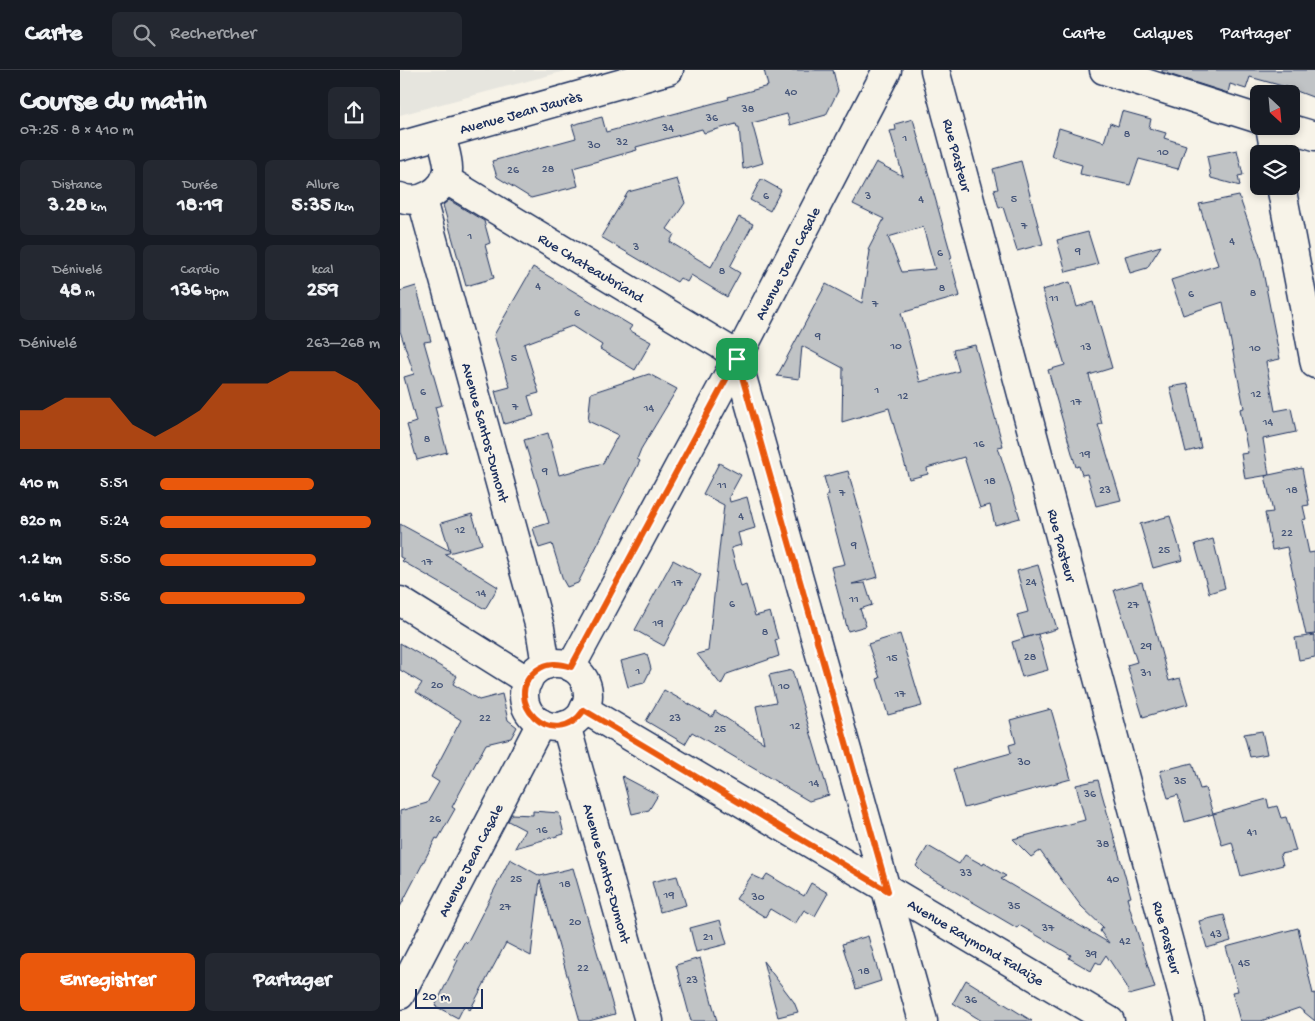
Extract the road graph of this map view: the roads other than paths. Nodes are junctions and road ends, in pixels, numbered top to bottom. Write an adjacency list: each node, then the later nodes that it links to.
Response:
1 (669, 70): 7 (street, Avenue Jean Jaurès)
2 (887, 70): 13 (street, Avenue Jean Casale)
3 (935, 70): 23 (street, Rue Pasteur)
4 (1104, 70): 5 (street)
5 (1250, 116)
6 (1300, 132): 8 (street)
7 (440, 135): 9 (street, Avenue Jean Jaurès); 10 (street)
8 (1315, 136)
9 (400, 146)
10 (445, 179): 12 (street, Avenue Santos-Dumont); 13 (street, Rue Chateaubriand)
11 (1283, 195): 14 (street)
12 (411, 199): 16 (street, Avenue Santos-Dumont)
13 (737, 359): 16 (street, Avenue Jean Casale); 18 (street)
14 (1315, 364)
15 (400, 601): 16 (street)
16 (548, 671): 17 (street); 17 (street)
17 (564, 719): 18 (street, Avenue Raymond Falaize); 19 (street, Avenue Jean Casale); 20 (street, Avenue Santos-Dumont)
18 (888, 891): 21 (street); 22 (street, Avenue Raymond Falaize)
19 (400, 995)
20 (649, 1021)
21 (923, 1021)
22 (1110, 1021)
23 (1190, 1021)

